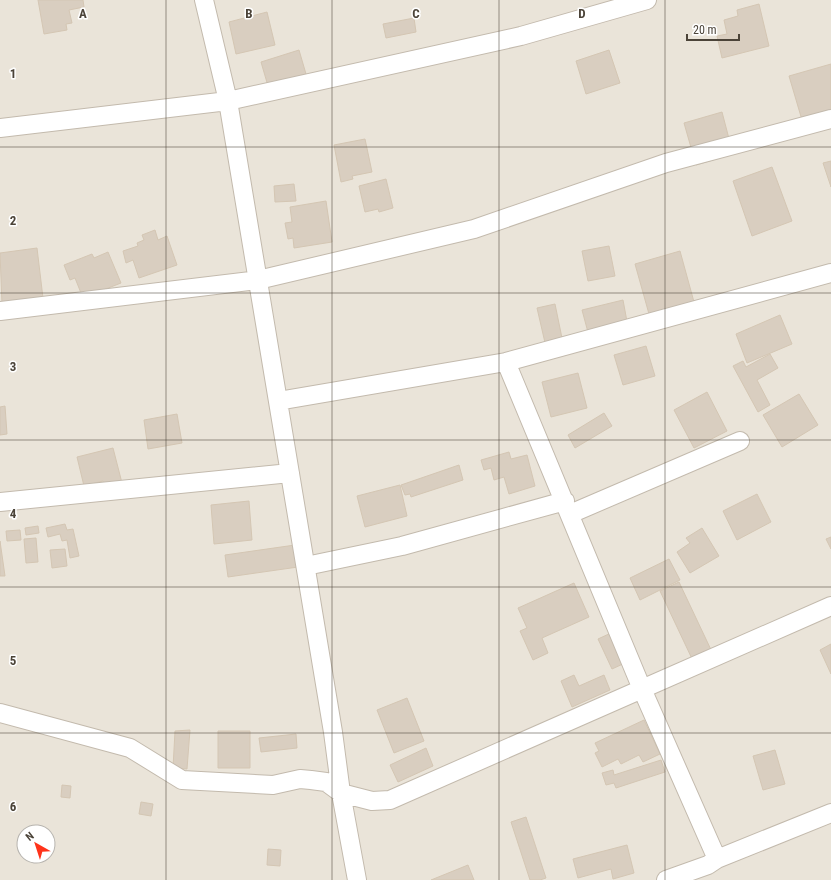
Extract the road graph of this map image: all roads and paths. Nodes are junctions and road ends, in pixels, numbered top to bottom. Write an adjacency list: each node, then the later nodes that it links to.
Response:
1 (204, 0): 3 (street)
2 (646, 0): 3 (street)
3 (228, 101): 5 (street); 7 (street)
4 (831, 119): 7 (street)
5 (0, 128)
6 (831, 274): 9 (street)
7 (258, 280): 8 (street); 10 (street)
8 (0, 311)
9 (506, 362): 10 (street); 14 (street)
10 (278, 401): 12 (street)
11 (740, 441): 14 (street)
12 (290, 473): 13 (street); 15 (street)
13 (0, 502)
14 (567, 508): 15 (street); 17 (street)
15 (306, 566): 19 (street)
16 (831, 606): 17 (street)
17 (642, 689): 19 (street); 21 (street)
18 (0, 713): 19 (street)
19 (340, 793): 22 (street)
20 (831, 813): 21 (street)
21 (713, 868): 23 (street)
22 (357, 880)
23 (666, 880)

